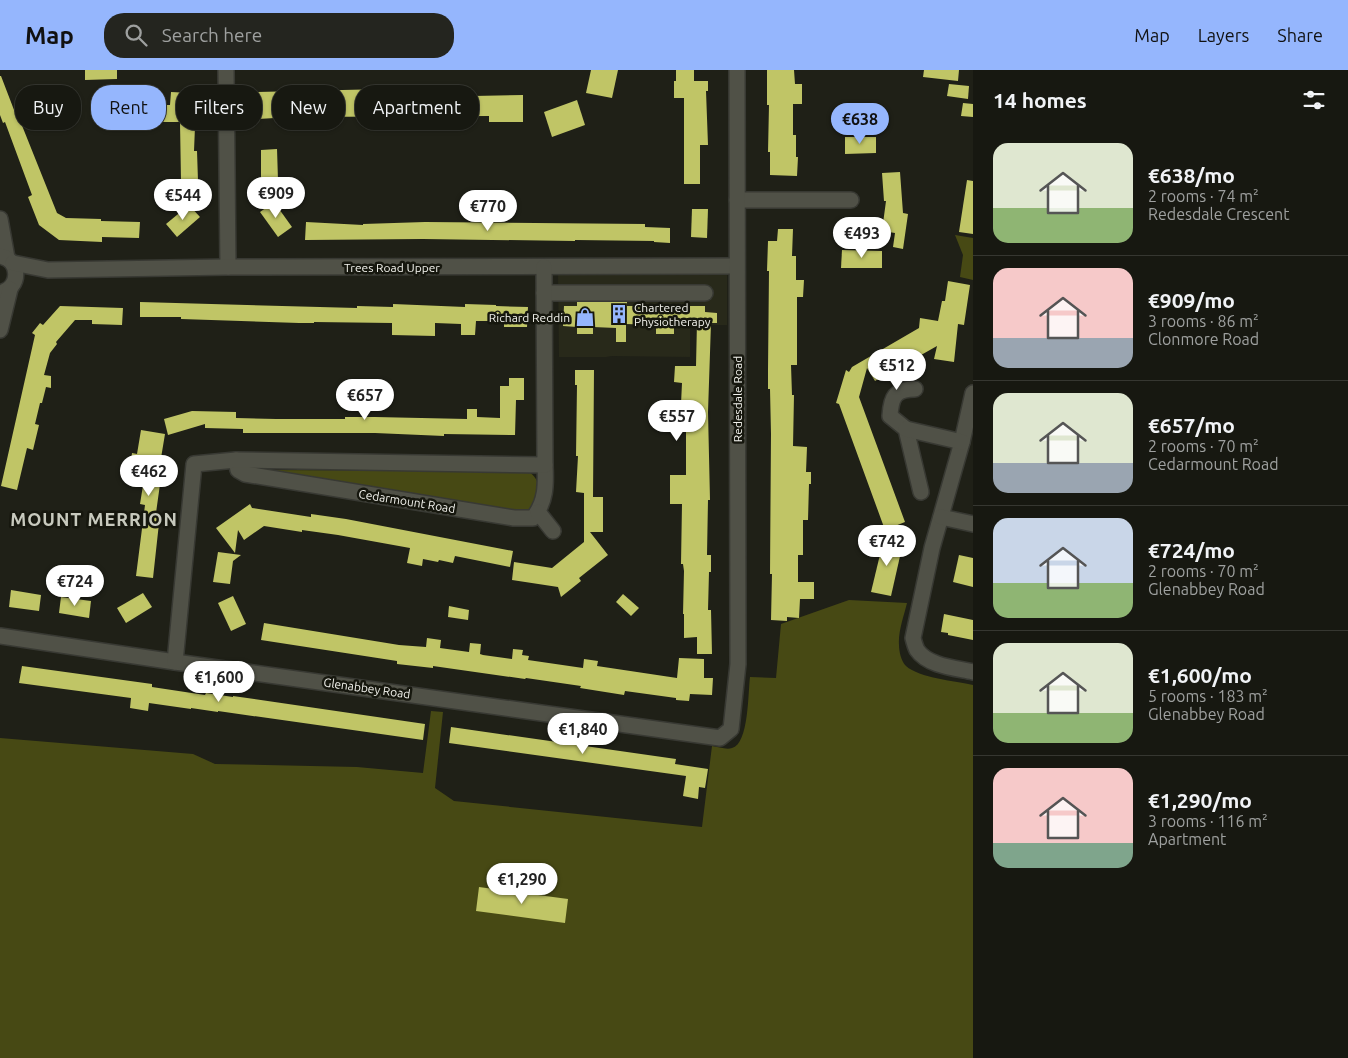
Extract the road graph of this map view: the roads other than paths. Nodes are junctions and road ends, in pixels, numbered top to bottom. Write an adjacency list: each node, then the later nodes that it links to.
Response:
1 (226, 70): 9 (street)
2 (737, 70): 3 (street, Redesdale Road)
3 (737, 200): 4 (street); 8 (street, Redesdale Road)
4 (851, 200)
5 (0, 220): 6 (street)
6 (7, 259): 12 (street); 13 (street)
7 (685, 266): 8 (street, Trees Road Upper); 11 (street, Trees Road Upper); 15 (street)
8 (736, 266): 33 (street, Redesdale Road)
9 (228, 267): 10 (street, Trees Road Upper); 12 (street, Trees Road Upper)
10 (544, 267): 11 (street, Trees Road Upper); 17 (street)
11 (598, 267): 14 (street)
12 (48, 270): 13 (street)
13 (8, 289): 18 (street)
14 (598, 293): 15 (street); 17 (street)
15 (684, 293): 16 (street)
16 (705, 293)
17 (544, 294): 24 (street)
18 (1, 320)
19 (915, 389): 21 (street)
20 (973, 393): 22 (street)
21 (906, 429): 22 (street); 25 (street)
22 (962, 442): 27 (street)
23 (236, 460): 24 (street); 26 (street, Cedarmount Road); 31 (street)
24 (545, 465): 26 (street)
25 (922, 492)
26 (538, 512): 29 (street)
27 (941, 517): 28 (street); 32 (street)
28 (973, 524)
29 (553, 531)
30 (0, 636): 31 (street, Glenabbey Road)
31 (175, 662): 33 (street, Glenabbey Road)
32 (973, 672)
33 (732, 729)

